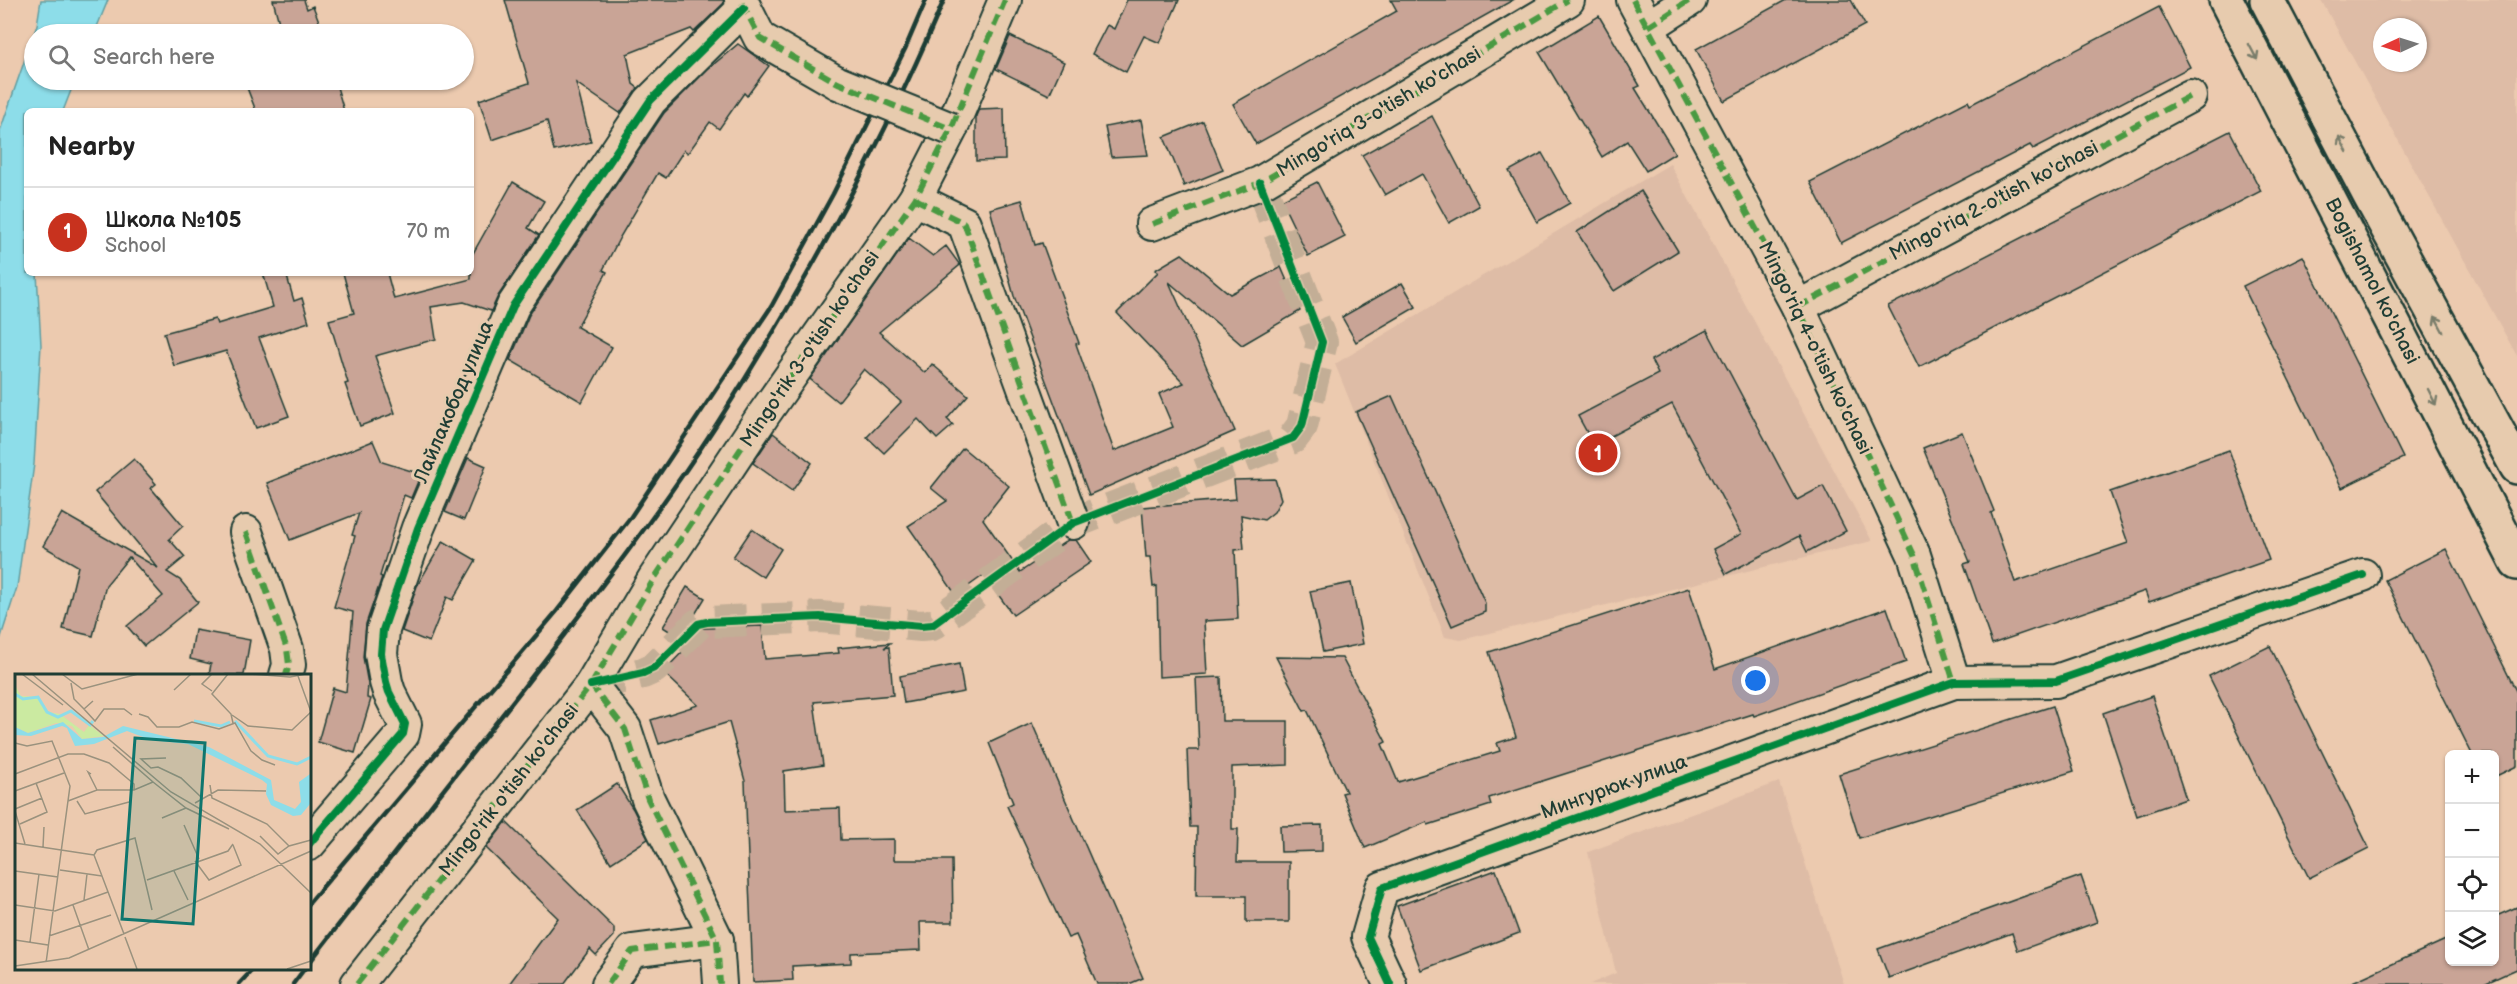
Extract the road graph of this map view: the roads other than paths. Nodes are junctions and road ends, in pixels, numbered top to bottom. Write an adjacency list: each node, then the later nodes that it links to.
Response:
1 (1005, 0): 10 (street, Mingo'rik 3-o'tish ko'chasi)
2 (1568, 0): 14 (street, Mingo'riq 3-o'tish ko'chasi)
3 (1633, 0): 8 (street, Mingo'riq 4-o'tish ko'chasi)
4 (1690, 0): 8 (street)
5 (2226, 0): 13 (main road, Bogishamol ko'chasi, one-way to 13)
6 (2267, 0): 11 (main road, Bogishamol ko'chasi, one-way to 6)
7 (743, 4): 10 (street, Лайлакобод улица, bridge); 25 (street, Лайлакобод улица)
8 (1648, 27): 15 (street, Mingo'riq 4-o'tish ko'chasi)
9 (2190, 96): 15 (street, Mingo'riq 2-o'tish ko'chasi)
10 (951, 129): 12 (street, Mingo'rik 3-o'tish ko'chasi)
11 (2370, 196): 13 (main road); 16 (main road, Bogishamol ko'chasi, one-way to 11)
12 (915, 199): 18 (street); 24 (street, Mingo'rik 3-o'tish ko'chasi)
13 (2339, 214): 17 (main road, Bogishamol ko'chasi, one-way to 17)
14 (1152, 224)
15 (1798, 307): 23 (street, Mingo'riq 4-o'tish ko'chasi)
16 (2517, 467)
17 (2507, 521): 20 (main road, Bogishamol ko'chasi)
18 (1073, 523)
19 (246, 532): 22 (street)
20 (2517, 563)
21 (2363, 575): 23 (street)
22 (286, 674)
23 (1954, 682): 30 (street, Мингурюк улица)
24 (591, 685): 26 (street, Mingo'rik o'tish ko'chasi); 27 (street, Mingo'rik o'tish ko'chasi)
25 (310, 843)
26 (717, 940): 28 (street); 29 (street, Mingo'rik o'tish ko'chasi)
27 (357, 984)
28 (608, 984)
29 (720, 984)
30 (1390, 984)

